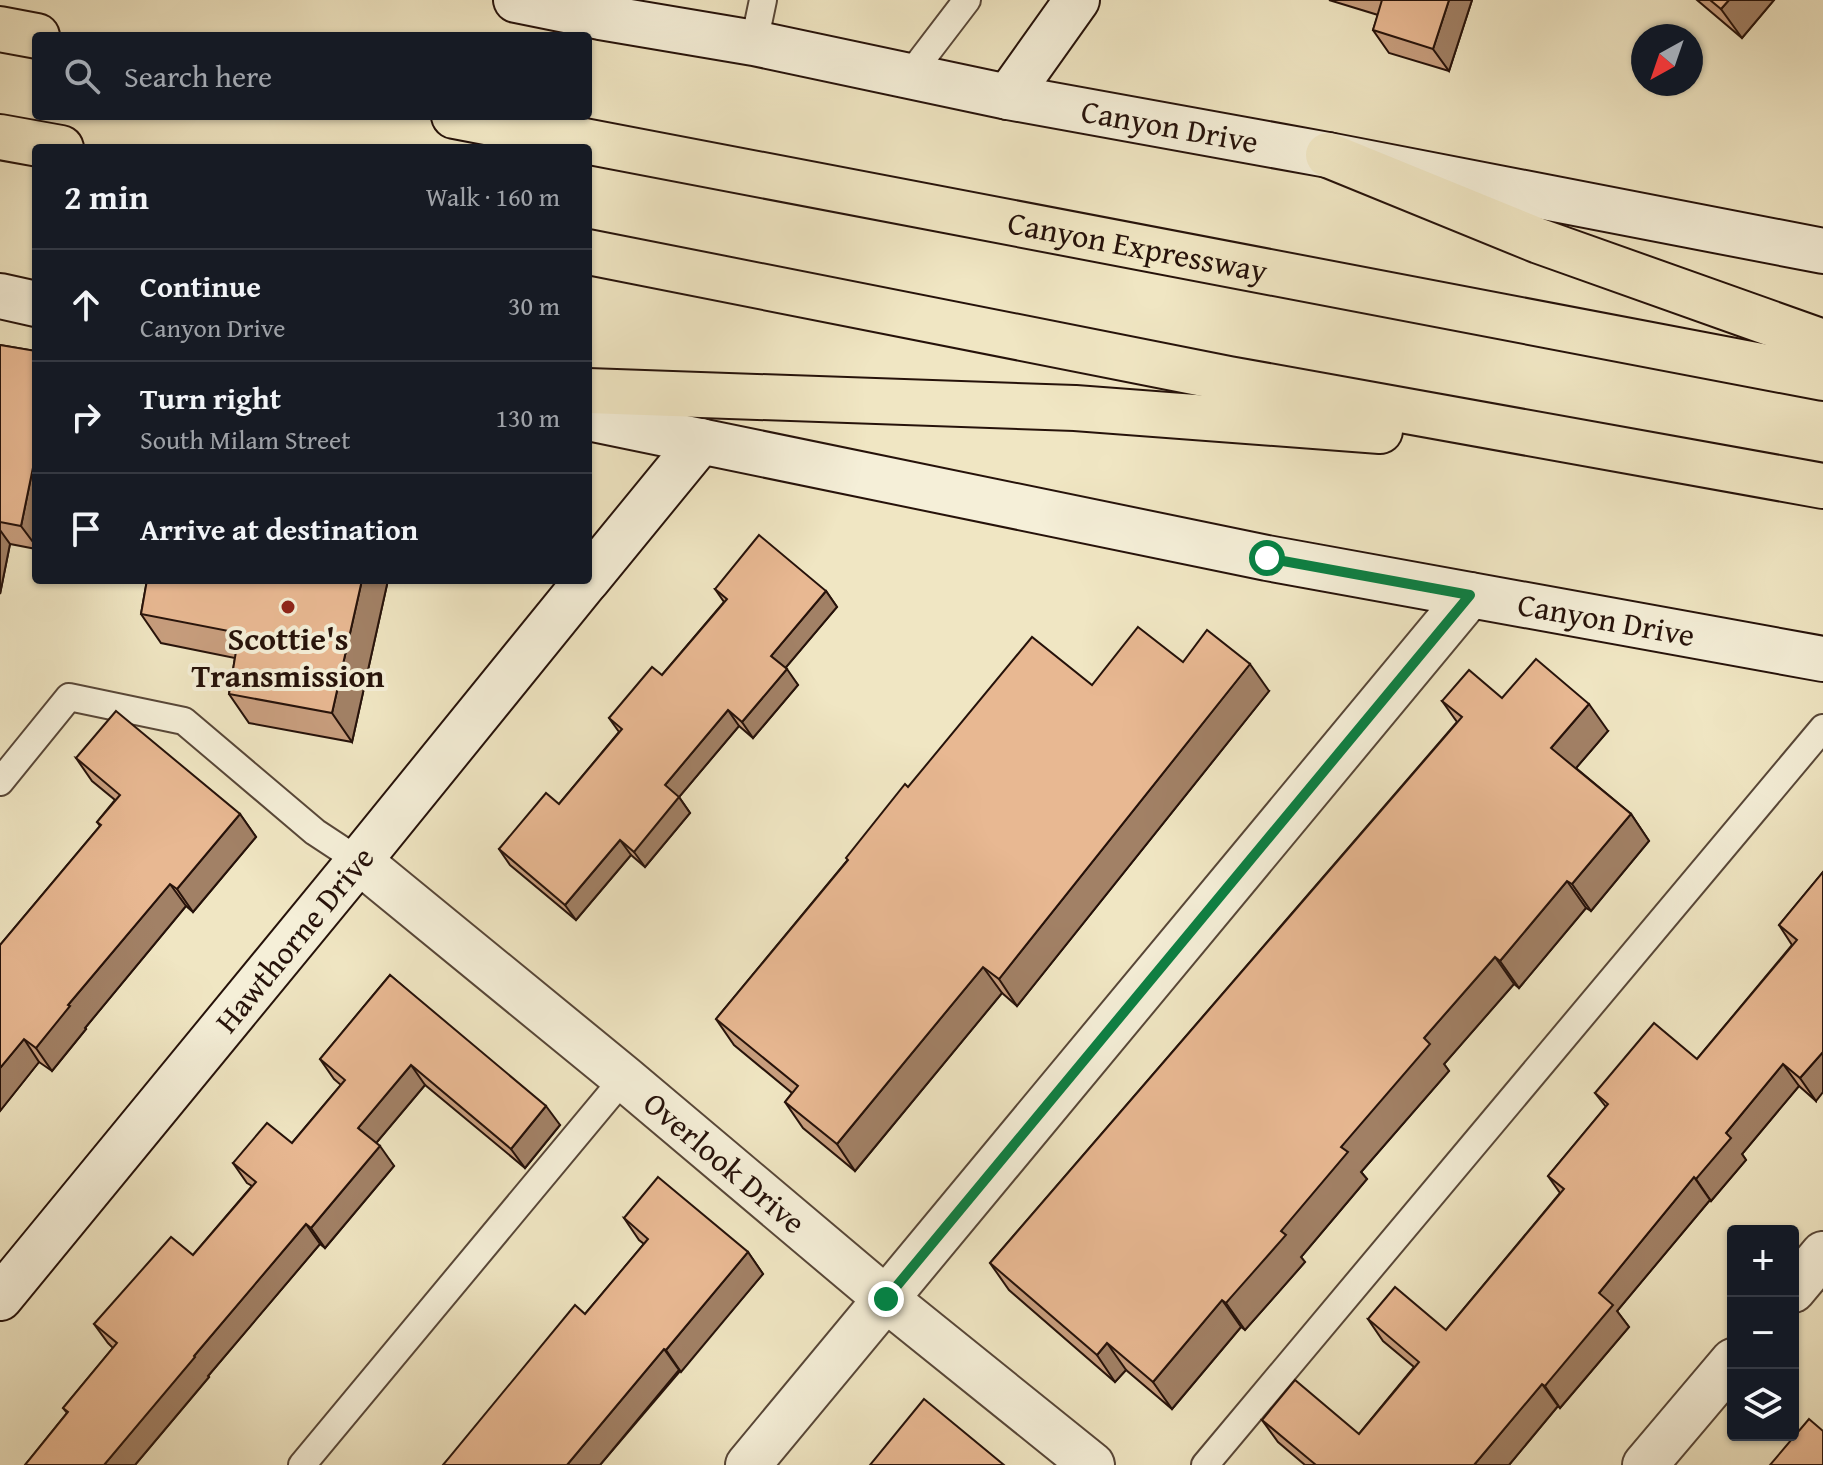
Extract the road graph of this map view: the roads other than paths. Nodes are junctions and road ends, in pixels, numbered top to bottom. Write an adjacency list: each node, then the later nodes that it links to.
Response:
1 (516, 0): 7 (street, Canyon Drive)
2 (763, 0): 7 (lane)
3 (967, 0): 8 (lane)
4 (1077, 0): 9 (street)
5 (0, 29): 6 (highway)
6 (32, 35)
7 (754, 43): 8 (street, Canyon Drive)
8 (909, 76): 9 (street, Canyon Drive)
9 (1008, 97): 13 (street, Canyon Drive)
10 (475, 120): 19 (highway, Canyon Expressway)
11 (0, 137): 12 (highway)
12 (39, 144)
13 (1328, 155): 14 (street, Canyon Drive); 18 (highway)
14 (1823, 251)
15 (592, 253): 23 (highway)
16 (0, 296): 17 (street)
17 (32, 303)
18 (1823, 342)
19 (1823, 378)
20 (592, 391): 23 (highway)
21 (592, 419): 22 (street, Canyon Drive)
22 (701, 441): 25 (street, Hawthorne Drive); 27 (street, Canyon Drive)
23 (1616, 449): 24 (highway)
24 (1823, 486)
25 (592, 573)
26 (583, 584): 31 (street, Hawthorne Drive)
27 (1470, 595): 28 (street, Canyon Drive); 36 (street)
28 (1823, 659)
29 (1823, 728): 41 (lane)
30 (0, 782): 31 (lane)
31 (359, 861): 32 (street, Overlook Drive); 35 (street, Hawthorne Drive)
32 (624, 1078): 36 (street, Overlook Drive); 38 (lane)
33 (1823, 1254): 34 (street)
34 (1799, 1283)
35 (0, 1298)
36 (886, 1299): 39 (street); 40 (street, Overlook Drive)
37 (1727, 1368): 42 (street)
38 (302, 1465)
39 (748, 1465)
40 (1092, 1465)
41 (1205, 1465)
42 (1645, 1465)

